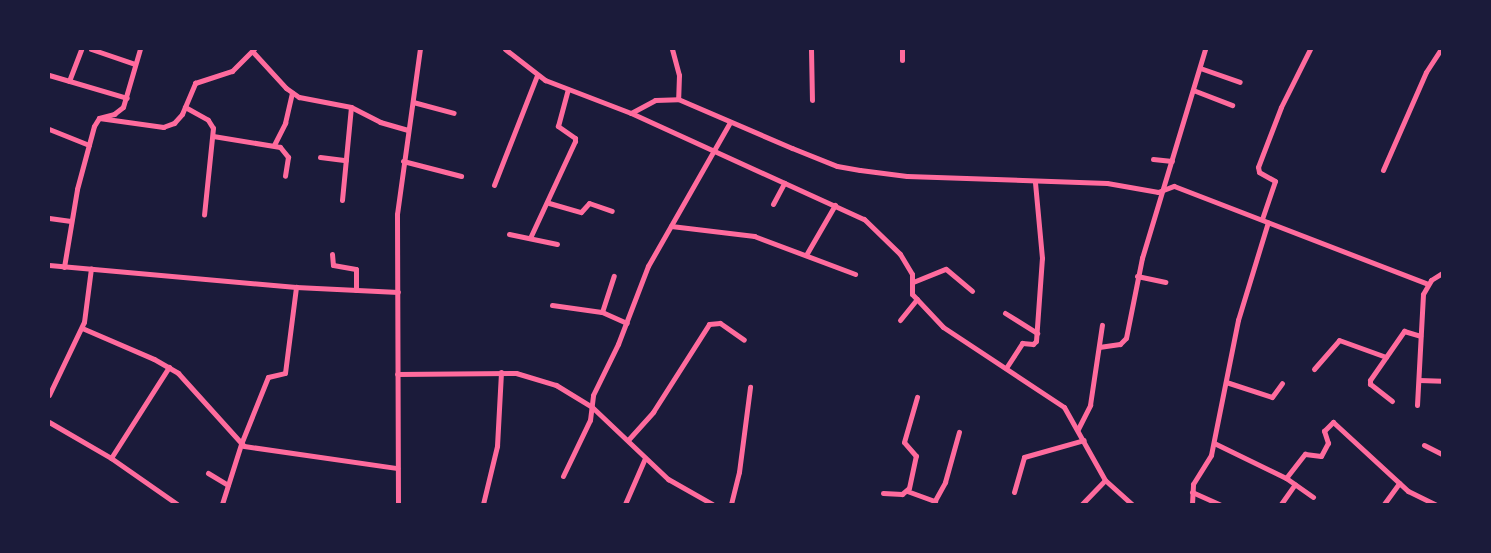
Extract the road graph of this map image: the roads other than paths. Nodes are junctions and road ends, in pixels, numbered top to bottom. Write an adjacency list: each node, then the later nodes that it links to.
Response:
1 (81, 49): 18 (street)
2 (91, 49): 14 (street)
3 (140, 49): 14 (street)
4 (420, 49): 26 (street)
5 (505, 49): 17 (street)
6 (672, 49): 24 (street)
7 (811, 49): 25 (street)
8 (902, 49): 13 (street)
9 (1205, 49): 15 (street)
10 (1310, 49): 59 (street)
11 (1441, 49): 45 (street)
12 (253, 50): 22 (street); 29 (street)
13 (902, 60)
14 (136, 64): 23 (street)
15 (1200, 68): 19 (street); 21 (street)
16 (49, 75): 18 (street)
17 (537, 75): 20 (street); 50 (street)
18 (69, 81): 23 (street)
19 (1240, 82)
20 (568, 89): 31 (street); 53 (street)
21 (1193, 90): 27 (street); 43 (street)
22 (292, 92): 28 (street); 38 (street)
23 (127, 98): 32 (street)
24 (678, 99): 31 (street); 33 (street)
25 (812, 100)
26 (413, 102): 30 (street); 35 (street)
27 (1232, 104)
28 (351, 107): 35 (street); 42 (street)
29 (185, 108): 32 (street); 36 (street)
30 (454, 113)
31 (631, 113): 39 (street)
32 (99, 118): 37 (street)
33 (730, 122): 39 (street); 48 (street)
34 (49, 129): 37 (street)
35 (408, 130): 44 (street)
36 (213, 136): 38 (street); 57 (street)
37 (89, 145): 60 (street)
38 (274, 145): 46 (street)
39 (714, 152): 49 (street); 61 (street)
40 (320, 157): 42 (street)
41 (1153, 159): 43 (street)
42 (346, 160): 52 (street)
43 (1172, 161): 51 (street)
44 (403, 162): 47 (street); 80 (street)
45 (1383, 170)
46 (285, 176)
47 (461, 176)
48 (1035, 182): 51 (street); 89 (street)
49 (784, 184): 54 (street); 55 (street)
50 (494, 185)
51 (1162, 192): 59 (street); 73 (street)
52 (342, 200)
53 (549, 203): 56 (street); 63 (street)
54 (774, 204)
55 (836, 205): 66 (street); 74 (street)
56 (612, 211)
57 (204, 215)
58 (49, 218): 60 (street)
59 (1265, 220): 76 (street); 101 (street)
60 (71, 221): 68 (street)
61 (671, 226): 66 (street); 86 (street)
62 (509, 234): 63 (street)
63 (530, 238): 64 (street)
64 (557, 244)
65 (332, 254): 78 (street)
66 (806, 255): 71 (street)
67 (49, 265): 68 (street)
68 (64, 267): 69 (street)
69 (91, 268): 77 (street); 88 (street)
70 (1442, 273): 76 (street)
71 (855, 274)
72 (614, 276): 83 (street)
73 (1137, 276): 75 (street); 92 (street)
74 (913, 282): 79 (street); 81 (street)
75 (1165, 282)
76 (1428, 284): 90 (street)
77 (296, 287): 78 (street); 115 (street)
78 (356, 290): 80 (street)
79 (972, 291)
80 (398, 292): 98 (street)
81 (917, 299): 85 (street); 95 (street)
82 (552, 305): 83 (street)
83 (602, 312): 86 (street)
84 (1005, 313): 89 (street)
85 (900, 320)
86 (627, 323): 108 (street)
87 (1102, 326): 92 (street)
88 (82, 328): 94 (street); 104 (street)
89 (1037, 333): 95 (street)
90 (1420, 336): 93 (street); 99 (street)
91 (744, 340): 112 (street)
92 (1099, 347): 110 (street)
93 (1386, 356): 96 (street); 106 (street)
94 (169, 367): 115 (street); 118 (street)
95 (1006, 368): 110 (street)
96 (1314, 369)
97 (501, 372): 98 (street); 108 (street); 137 (street)
98 (397, 374): 120 (street)
99 (1419, 380): 100 (street); 107 (street)
100 (1442, 380)
101 (1226, 382): 102 (street); 114 (street)
102 (1282, 383)
103 (750, 388): 140 (street)
104 (49, 395)
105 (917, 397): 128 (street)
106 (1392, 401)
107 (1417, 405)
108 (592, 407): 112 (street); 122 (street)
109 (49, 422): 118 (street)
110 (1078, 430): 113 (street)
111 (959, 432): 133 (street)
112 (628, 440): 119 (street)
113 (1084, 440): 124 (street); 129 (street)
114 (1214, 443): 123 (street); 130 (street)
115 (241, 444): 120 (street); 127 (street)
116 (1424, 445): 117 (street)
117 (1442, 454)
118 (111, 458): 134 (street)
119 (645, 458): 138 (street); 139 (street)
120 (397, 468): 136 (street)
121 (208, 473): 127 (street)
122 (563, 476)
123 (1286, 478): 125 (street); 126 (street)
124 (1105, 480): 141 (street); 142 (street)
125 (1399, 483): 146 (street); 147 (street)
126 (1294, 484): 132 (street); 145 (street)
127 (228, 485): 135 (street)
128 (908, 491): 131 (street); 133 (street)
129 (1014, 492)
130 (1192, 492): 143 (street); 144 (street)
131 (883, 493)
132 (1312, 497)
133 (934, 502)
134 (177, 504)
135 (222, 504)
136 (398, 504)
137 (483, 504)
138 (625, 504)
139 (712, 504)
140 (731, 504)
141 (1082, 504)
142 (1132, 504)
143 (1192, 504)
144 (1219, 504)
145 (1281, 504)
146 (1384, 504)
147 (1435, 504)

